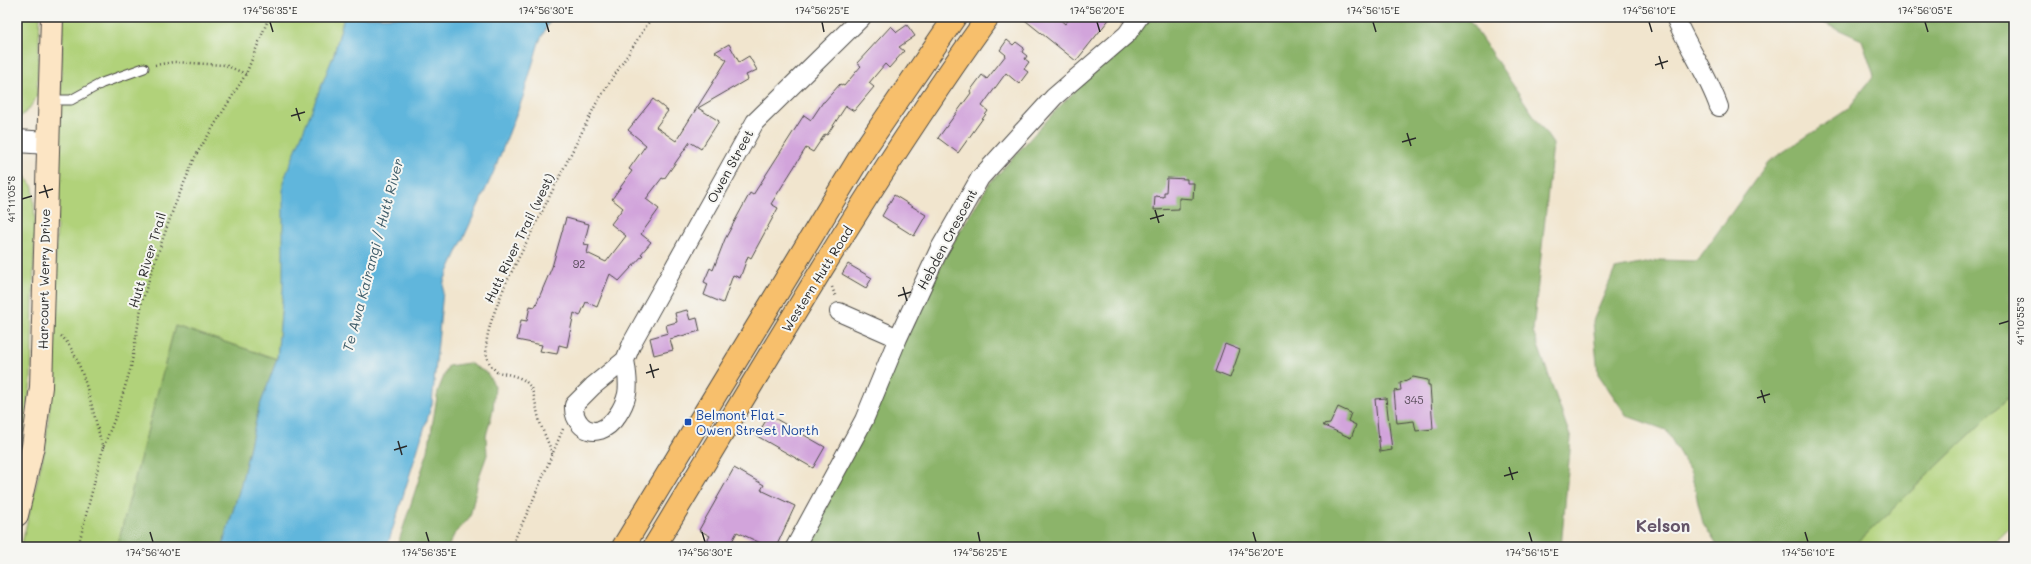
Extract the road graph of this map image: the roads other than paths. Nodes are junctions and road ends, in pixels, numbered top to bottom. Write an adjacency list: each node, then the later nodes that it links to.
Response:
1 (52, 17): 8 (main road, Harcourt Werry Drive)
2 (862, 17): 14 (street, Owen Street)
3 (955, 17): 16 (highway, Western Hutt Road)
4 (988, 17): 17 (highway, Western Hutt Road)
5 (1139, 17): 13 (street, Hebden Crescent)
6 (1676, 17): 9 (street)
7 (144, 68): 8 (lane)
8 (48, 100): 11 (main road, Harcourt Werry Drive)
9 (1719, 107)
10 (17, 142): 11 (street)
11 (47, 143): 15 (main road, Harcourt Werry Drive)
12 (839, 312): 13 (street)
13 (898, 338): 18 (street, Hebden Crescent)
14 (625, 360): 14 (street)
15 (17, 515)
16 (623, 547)
17 (654, 547)
18 (795, 547)

